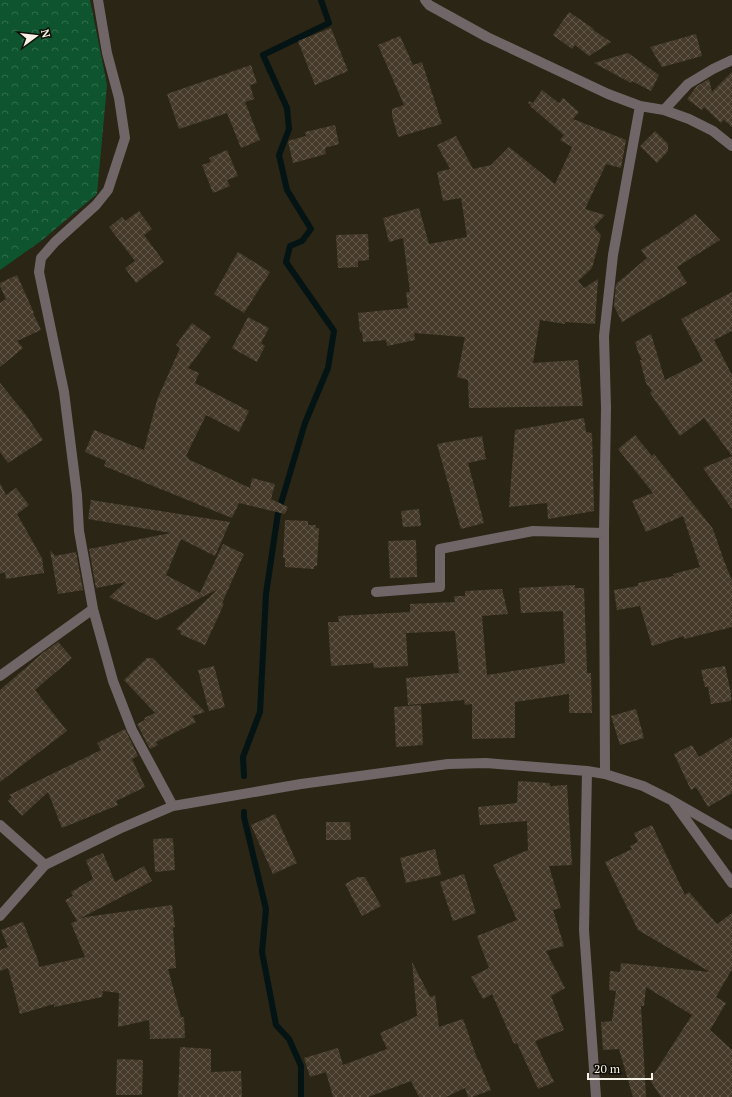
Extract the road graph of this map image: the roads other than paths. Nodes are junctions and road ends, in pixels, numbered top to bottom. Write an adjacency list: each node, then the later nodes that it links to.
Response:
1 (98, 0): 9 (street)
2 (425, 0): 4 (street)
3 (732, 60): 5 (street)
4 (640, 106): 5 (street); 7 (street)
5 (664, 110): 6 (street)
6 (732, 146)
7 (604, 533): 8 (street); 12 (street)
8 (376, 592)
9 (93, 609): 10 (street); 14 (street)
10 (0, 676)
11 (587, 771): 12 (street); 14 (street); 20 (street)
12 (605, 774): 13 (street)
13 (671, 800): 16 (street); 18 (street)
14 (172, 806): 17 (street)
15 (0, 826): 17 (street)
16 (732, 835)
17 (45, 865): 19 (street)
18 (732, 883)
19 (0, 916)
20 (596, 1097)

